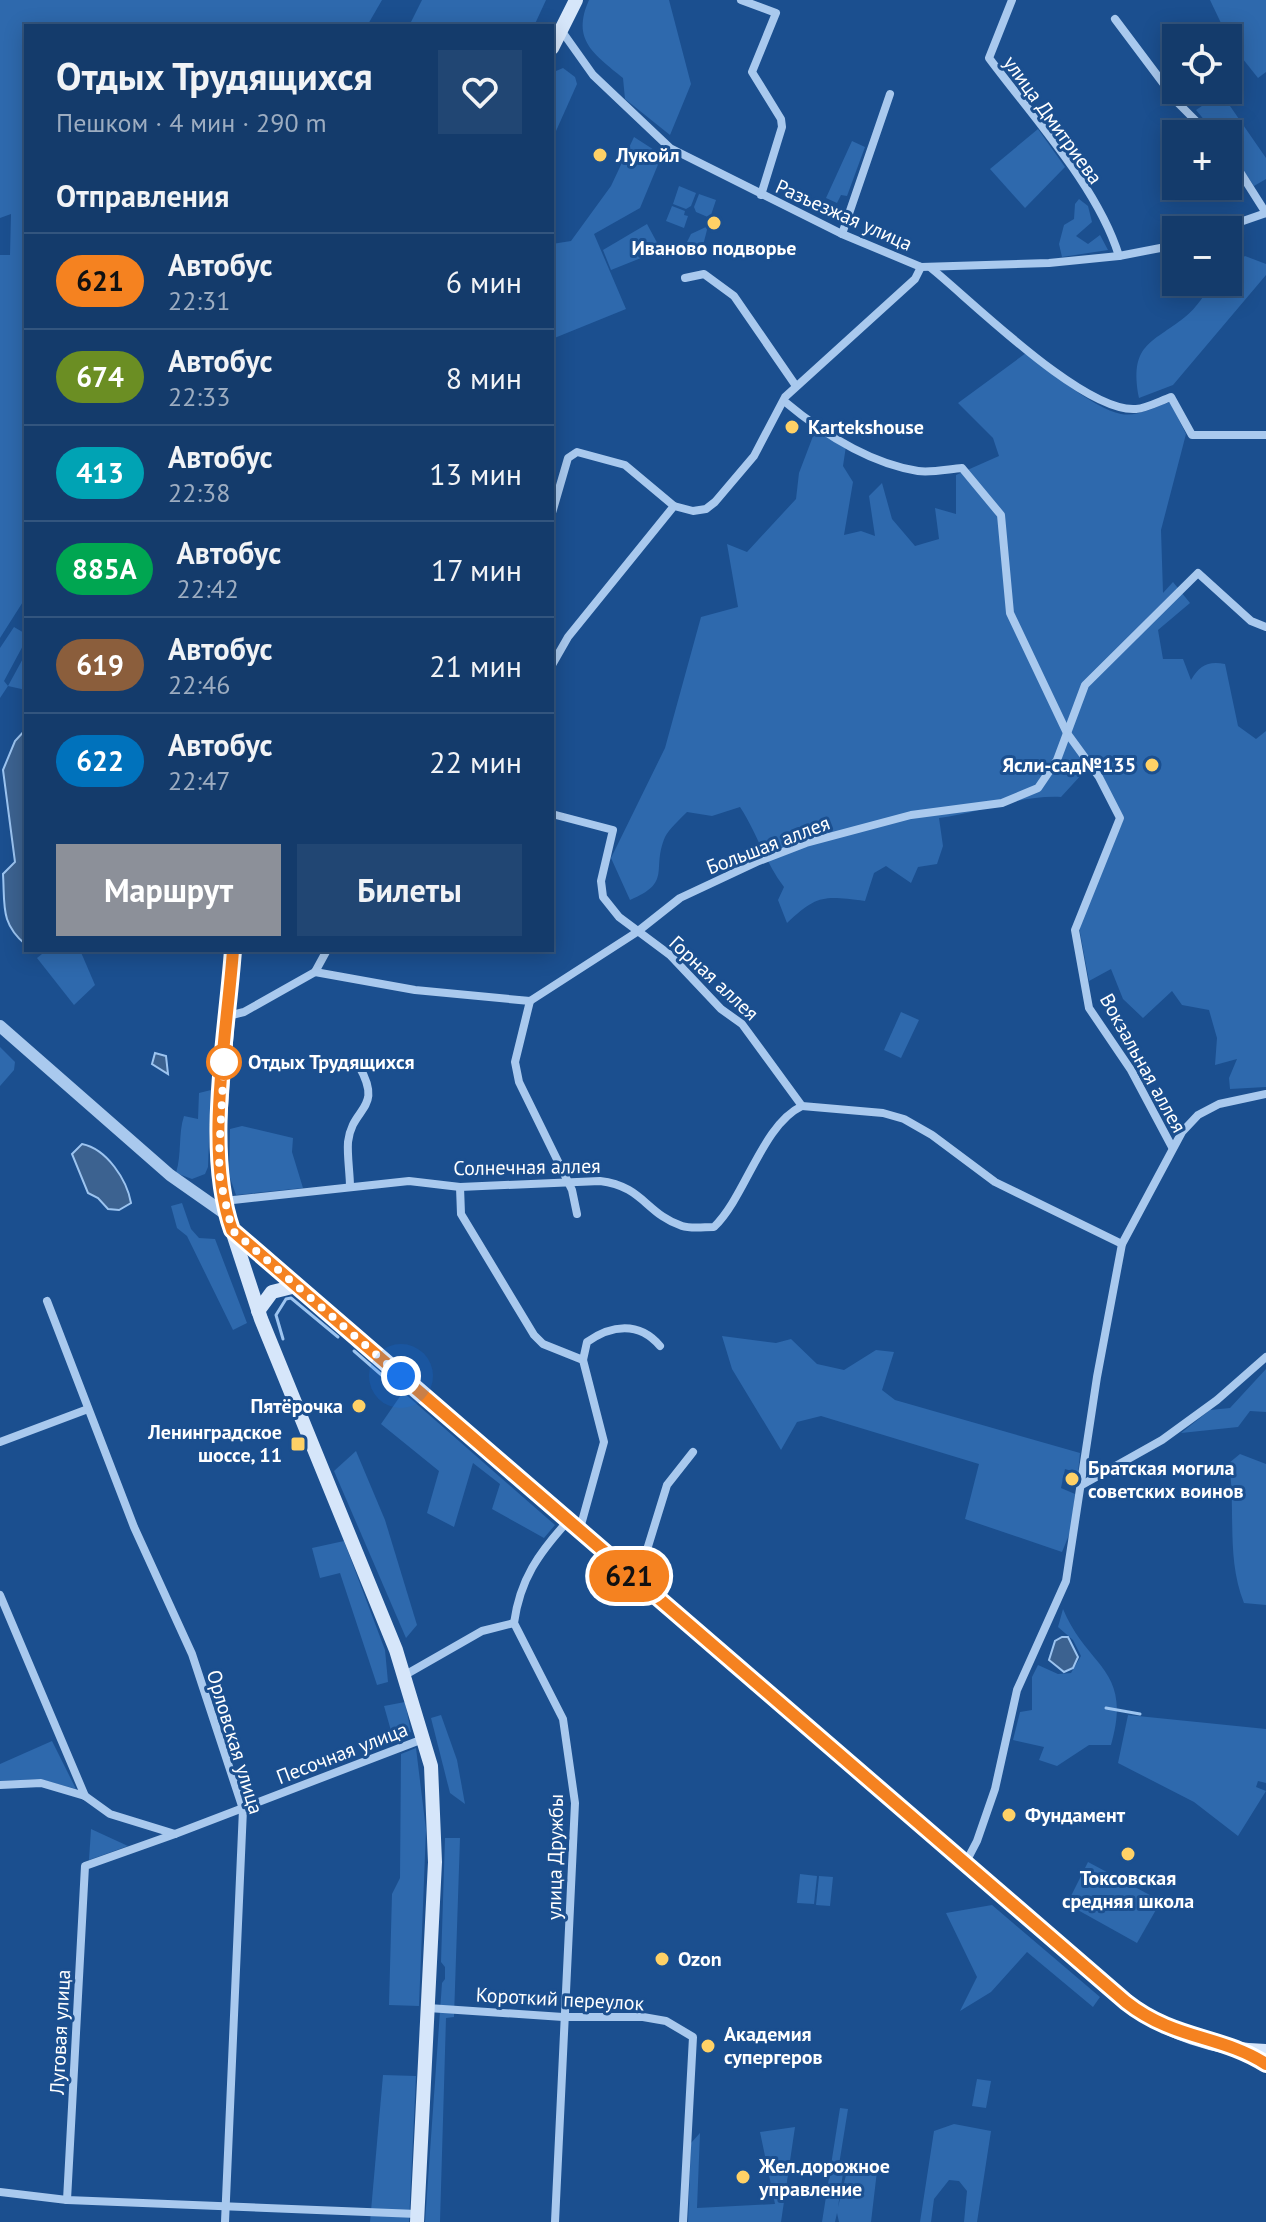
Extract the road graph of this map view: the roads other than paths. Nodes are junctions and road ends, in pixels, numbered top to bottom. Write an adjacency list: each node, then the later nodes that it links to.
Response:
1 (576, 0): 5 (main road)
2 (741, 0): 10 (street)
3 (1012, 0): 15 (street, улица Дмитриева)
4 (1115, 19): 8 (street)
5 (561, 30): 6 (main road); 10 (street, Разъезжая улица)
6 (554, 44)
7 (890, 94): 13 (street)
8 (1195, 120)
9 (1242, 175): 11 (street)
10 (761, 195): 13 (street, Разъезжая улица)
11 (1266, 213): 12 (street)
12 (1242, 221)
13 (842, 234): 16 (street, Разъезжая улица)
14 (1162, 248): 15 (street, Разъезжая улица)
15 (1119, 256): 16 (street, Разъезжая улица)
16 (926, 267): 18 (street); 20 (street)
17 (685, 278): 18 (street)
18 (796, 386): 19 (street)
19 (784, 401): 22 (street); 25 (street, Вокзальная аллея)
20 (1263, 435)
21 (554, 506): 22 (street)
22 (674, 506): 24 (street)
23 (1266, 627): 25 (street, Большая аллея)
24 (554, 662)
25 (1067, 733): 27 (street, Большая аллея); 37 (street, Вокзальная аллея)
26 (554, 815): 27 (street, Горная аллея)
27 (637, 932): 31 (street, Большая аллея); 36 (street, Горная аллея)
28 (233, 952): 32 (main road)
29 (326, 952): 30 (street)
30 (315, 972): 31 (street); 32 (street)
31 (530, 1001): 39 (street)
32 (228, 1016): 38 (main road)
33 (0, 1026): 40 (street)
34 (359, 1066): 41 (street)
35 (1266, 1094): 37 (street)
36 (802, 1106): 39 (street, Солнечная аллея); 45 (street)
37 (1172, 1147): 45 (street, Вокзальная аллея)
38 (220, 1179): 40 (street); 44 (main road)
39 (565, 1183): 42 (street, Солнечная аллея); 43 (street)
40 (191, 1187): 44 (street)
41 (350, 1187): 42 (street, Солнечная аллея); 44 (street, Солнечная аллея)
42 (460, 1187): 51 (street)
43 (577, 1214)
44 (227, 1215): 46 (main road); 48 (main road)
45 (1122, 1244): 55 (street, Вокзальная аллея)
46 (296, 1286): 48 (main road); 56 (main road)
47 (47, 1301): 52 (street, Орловская улица)
48 (258, 1311): 61 (main road)
49 (660, 1346): 51 (street)
50 (1266, 1357): 55 (street)
51 (583, 1360): 57 (street)
52 (88, 1409): 53 (street); 65 (street, Орловская улица)
53 (0, 1442)
54 (693, 1452): 58 (street)
55 (1079, 1487): 67 (street, Вокзальная аллея)
56 (567, 1522): 57 (main road); 60 (street)
57 (579, 1532): 58 (main road)
58 (637, 1582): 67 (main road)
59 (0, 1595): 64 (street)
60 (514, 1623): 61 (street); 70 (street, улица Дружбы)
61 (405, 1675): 62 (main road)
62 (425, 1739): 65 (street, Песочная улица); 69 (main road)
63 (0, 1785): 64 (street)
64 (85, 1796): 66 (street)
65 (243, 1809): 66 (street, Песочная улица); 76 (street, Орловская улица)
66 (175, 1834): 68 (street, Песочная улица)
67 (964, 1865): 71 (main road)
68 (85, 1866): 75 (street, Луговая улица)
69 (428, 2008): 70 (street, Короткий переулок); 77 (main road)
70 (563, 2017): 79 (street, улица Дружбы); 80 (street, Короткий переулок)
71 (1241, 2049): 72 (main road); 73 (street)
72 (1266, 2051)
73 (1266, 2064)
74 (0, 2192): 75 (street)
75 (67, 2200): 76 (street)
76 (225, 2206): 77 (street); 78 (street, Орловская улица)
77 (417, 2218)
78 (225, 2222)
79 (555, 2222)
80 (683, 2222)

